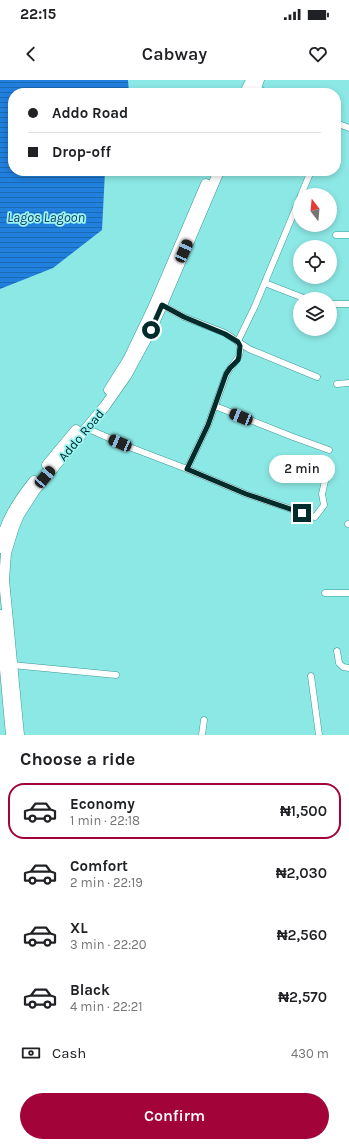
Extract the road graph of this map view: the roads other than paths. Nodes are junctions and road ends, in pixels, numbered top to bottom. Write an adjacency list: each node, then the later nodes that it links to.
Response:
1 (210, 176): 22 (main road, Addo Road)
2 (217, 176): 12 (main road, Addo Road)
3 (309, 176): 4 (street)
4 (304, 188)
5 (293, 215): 8 (street)
6 (349, 234): 7 (street)
7 (336, 235)
8 (265, 283): 9 (street); 13 (street)
9 (293, 294)
10 (337, 304): 11 (street)
11 (349, 304)
12 (162, 305): 13 (street); 18 (main road, Addo Road)
13 (238, 342): 14 (street); 17 (street)
14 (317, 377)
15 (349, 383): 16 (street)
16 (337, 384)
17 (215, 406): 19 (street); 20 (street)
18 (86, 428): 20 (street); 27 (main road, Addo Road)
19 (329, 450)
20 (187, 469): 21 (street)
21 (325, 480)
22 (0, 548)
23 (325, 593): 24 (street)
24 (349, 593)
25 (0, 615): 32 (main road)
26 (337, 651): 28 (street)
27 (12, 666): 29 (street); 33 (main road, Addo Road)
28 (349, 668)
29 (116, 675)
30 (311, 676): 35 (street)
31 (204, 720): 34 (street)
32 (11, 735)
33 (19, 735)
34 (202, 735)
35 (319, 735)

